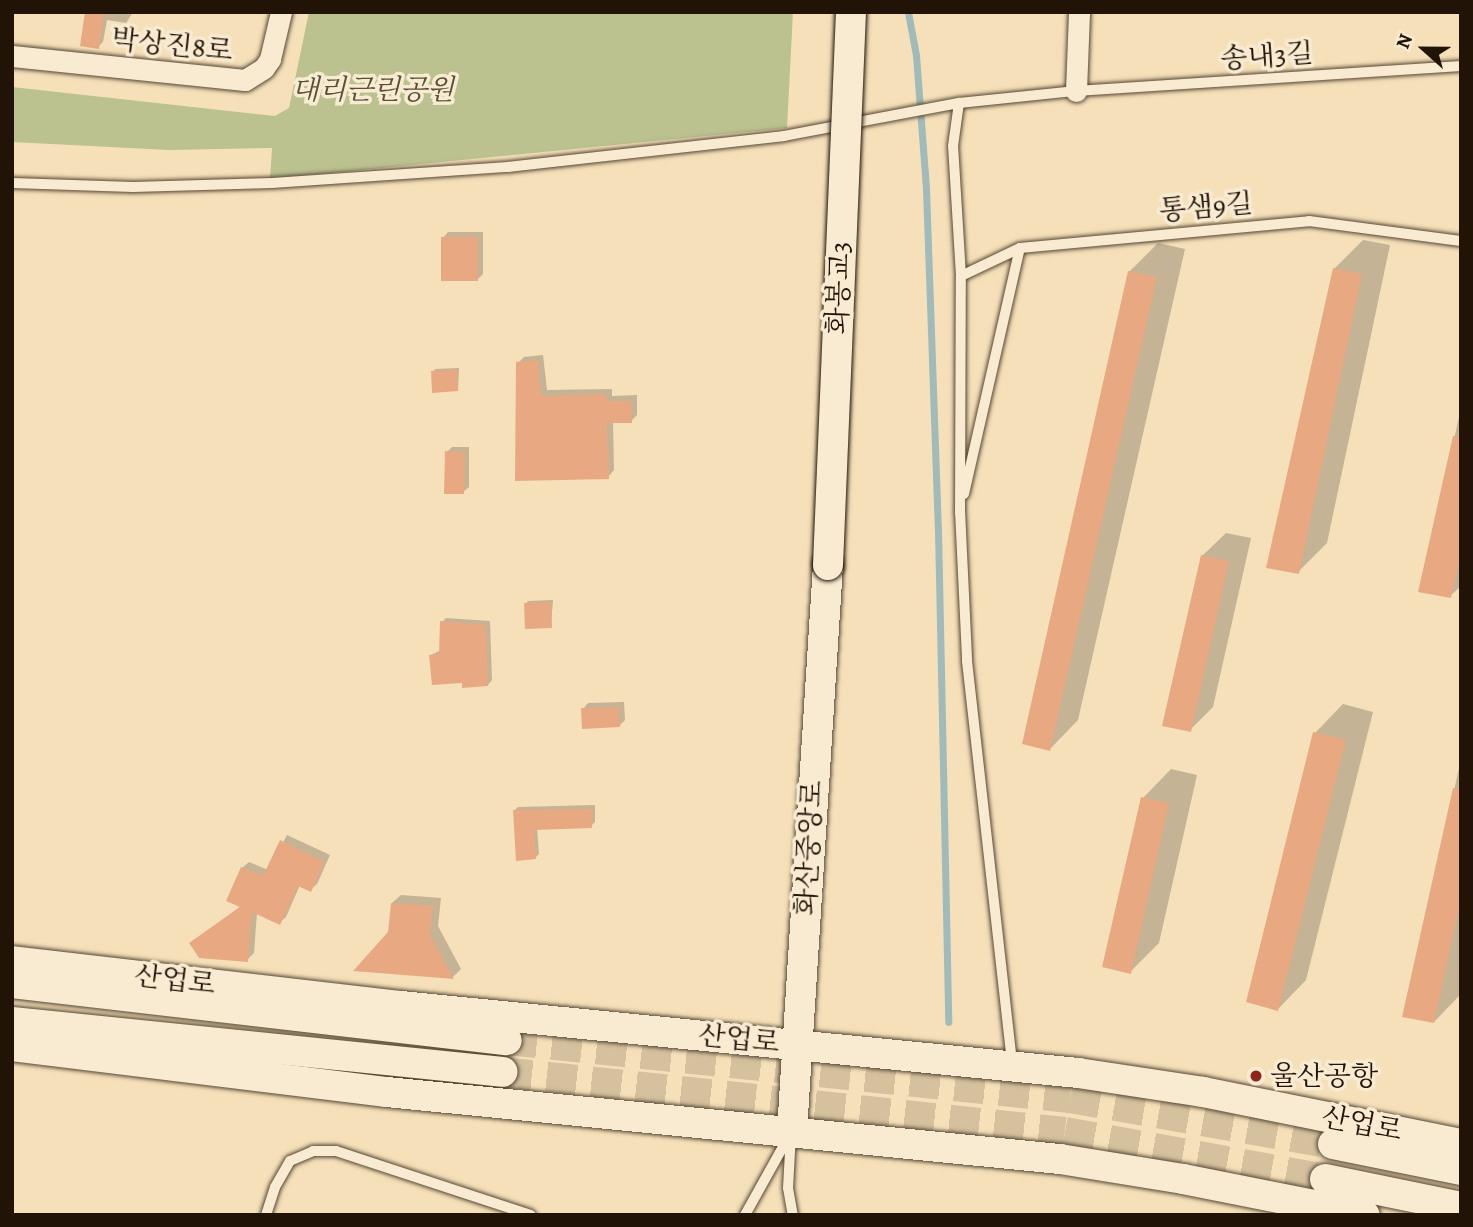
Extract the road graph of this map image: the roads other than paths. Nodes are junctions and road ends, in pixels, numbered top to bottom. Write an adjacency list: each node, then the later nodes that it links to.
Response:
1 (281, 12): 4 (street, 박상진8로)
2 (851, 12): 13 (main road, 화봉교3, bridge)
3 (1079, 12): 6 (street)
4 (12, 55)
5 (1461, 66): 6 (lane, 송내3길)
6 (1076, 91): 7 (lane, 송내3길)
7 (959, 103): 8 (lane, 송내3길); 11 (lane)
8 (12, 183)
9 (1461, 241): 10 (lane, 통샘9길)
10 (1020, 248): 11 (lane, 통샘9길); 12 (lane)
11 (961, 276): 12 (lane)
12 (960, 513): 20 (lane)
13 (828, 565): 18 (main road, 화산중앙로)
14 (12, 961): 18 (main road, 산업로)
15 (12, 984): 17 (main road, 산업로)
16 (12, 1022): 21 (main road, 산업로)
17 (507, 1040)
18 (799, 1045): 20 (main road, 산업로); 22 (main road, 화산중앙로)
19 (12, 1046): 22 (main road)
20 (1012, 1065): 24 (main road, 산업로)
21 (502, 1072)
22 (792, 1131): 30 (lane); 31 (lane); 32 (main road)
23 (1333, 1144): 25 (main road, 산업로)
24 (1461, 1144)
25 (1461, 1170)
26 (1325, 1179): 27 (main road)
27 (1461, 1208)
28 (266, 1215): 29 (lane)
29 (531, 1215)
30 (745, 1215)
31 (793, 1215)
32 (1364, 1215)

